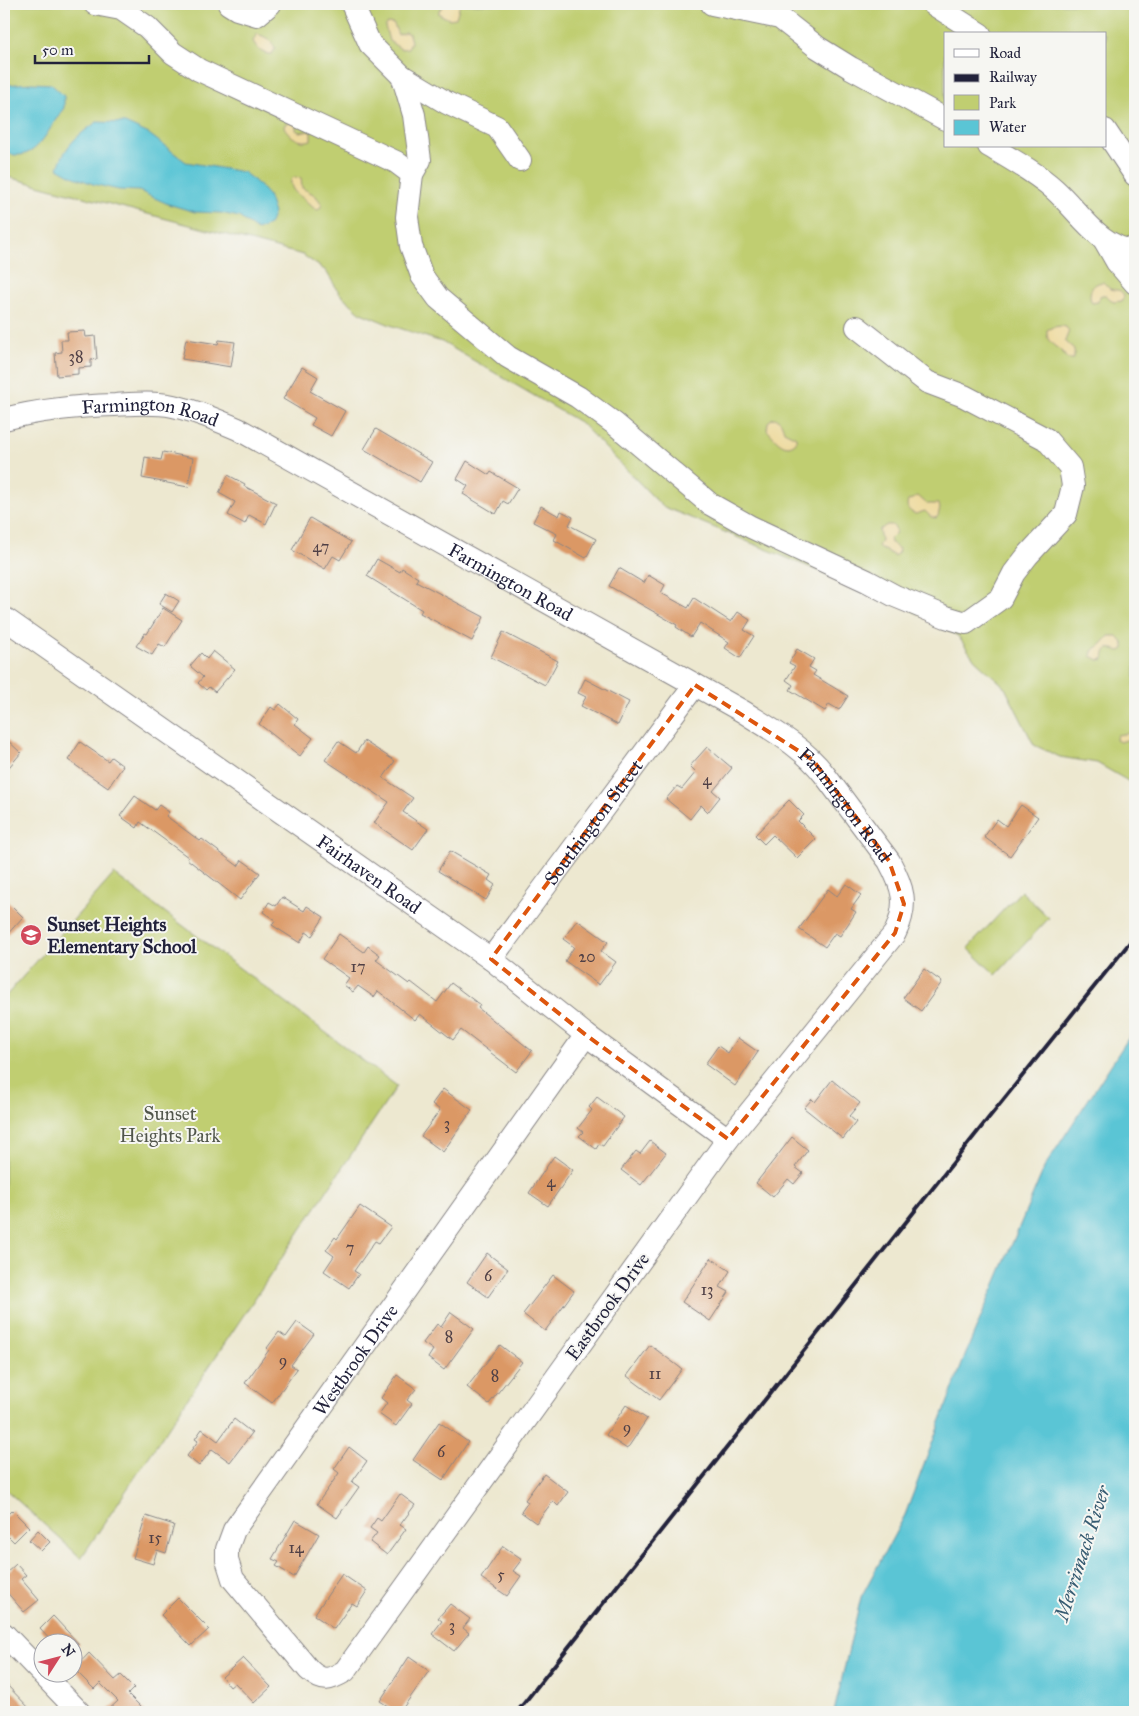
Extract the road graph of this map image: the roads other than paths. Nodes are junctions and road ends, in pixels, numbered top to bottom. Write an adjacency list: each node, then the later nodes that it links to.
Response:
1 (95, 4): 13 (street)
2 (229, 4): 3 (street)
3 (270, 4)
4 (352, 4): 8 (street)
5 (712, 4): 9 (street)
6 (933, 4): 7 (street)
7 (977, 32)
8 (402, 76): 12 (street); 13 (street)
9 (944, 118)
10 (1106, 132): 14 (street)
11 (992, 148): 15 (street)
12 (520, 160)
13 (412, 174): 18 (street)
14 (1135, 175)
15 (1105, 241): 16 (street); 17 (street)
16 (1135, 251)
17 (1135, 283)
18 (857, 327)
19 (4, 419): 21 (street, Farmington Road)
20 (4, 618): 23 (street, Fairhaven Road)
21 (695, 685): 22 (street, Farmington Road); 23 (street, Southington Street)
22 (895, 933): 25 (street, Eastbrook Drive)
23 (490, 959): 24 (street, Fairhaven Road)
24 (586, 1036): 25 (street, Fairhaven Road); 27 (street, Westbrook Drive)
25 (728, 1139): 27 (street, Eastbrook Drive)
26 (4, 1634): 28 (street)
27 (325, 1680)
28 (79, 1712)

